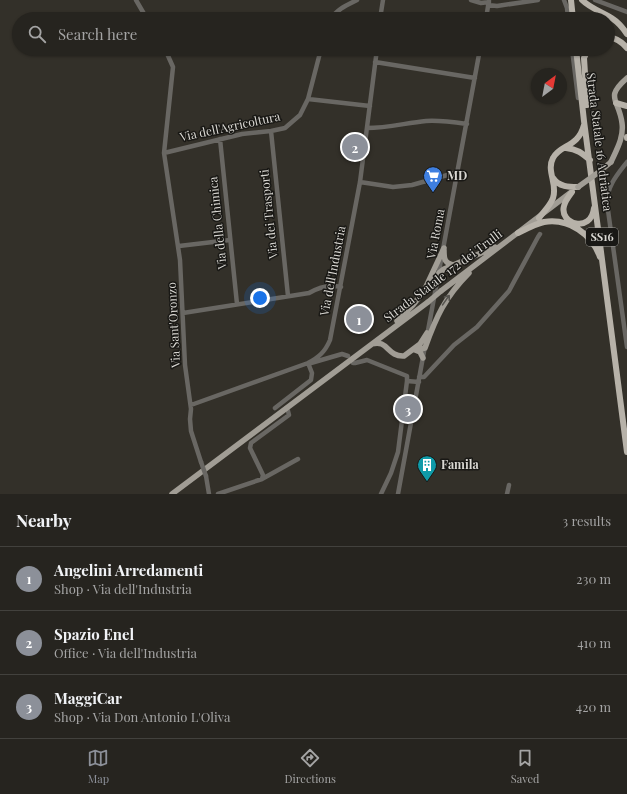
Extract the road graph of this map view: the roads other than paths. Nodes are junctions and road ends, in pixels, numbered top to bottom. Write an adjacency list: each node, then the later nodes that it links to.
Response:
1 (136, 0): 12 (street)
2 (357, 0): 13 (street)
3 (383, 0): 14 (street)
4 (473, 0): 11 (street)
5 (538, 0): 11 (street)
6 (564, 0): 15 (street)
7 (570, 0): 16 (highway)
8 (574, 0): 17 (highway)
9 (582, 0): 18 (highway)
10 (596, 0): 19 (street)
11 (488, 3)
12 (143, 12)
13 (336, 12)
14 (381, 12)
15 (567, 12)
16 (572, 12)
17 (575, 12)
18 (601, 12)
19 (627, 12)
20 (615, 21): 21 (highway)
21 (627, 34)
22 (615, 38): 23 (highway)
23 (627, 48)
24 (169, 56): 48 (street, Via Sant'Oronzo)
25 (319, 56): 36 (street, Via dell'Agricoltura)
26 (376, 56): 32 (street, Via dell'Industria)
27 (479, 56): 33 (street, Via Roma)
28 (573, 56): 35 (street)
29 (579, 56): 40 (highway, Strada Statale 16 Adriatica / SS16)
30 (579, 56): 43 (highway, Strada Statale 16 Adriatica / SS16)
31 (585, 56): 43 (highway)
32 (375, 62): 33 (street); 38 (street, Via dell'Industria)
33 (475, 78): 41 (street, Via Roma)
34 (627, 78): 37 (main road)
35 (578, 98)
36 (308, 99): 38 (street); 44 (street, Via dell'Agricoltura)
37 (616, 103): 39 (highway); 50 (main road)
38 (370, 106): 42 (street, Via dell'Industria)
39 (627, 106)
40 (584, 121): 47 (highway); 49 (highway, Strada Statale 16 Adriatica / SS16)
41 (467, 124): 42 (street); 52 (street, Via Roma)
42 (367, 128): 56 (street, Via dell'Industria)
43 (588, 128): 94 (highway, Strada Statale 16 Adriatica / SS16)
44 (271, 131): 46 (street, Via dell'Agricoltura); 72 (street, Via dei Trasporti)
45 (627, 137): 50 (main road)
46 (220, 139): 48 (street, Via dell'Agricoltura); 63 (street, Via della Chimica)
47 (566, 148): 49 (highway); 53 (highway)
48 (164, 152): 65 (street, Via Sant'Oronzo)
49 (590, 160): 59 (highway, Strada Statale 16 Adriatica / SS16)
50 (610, 162): 57 (main road, Strada Statale 172 dei Trulli, bridge)
51 (627, 162): 80 (street)
52 (458, 172): 54 (street); 55 (street, Via Roma)
53 (552, 175): 57 (highway); 60 (highway)
54 (444, 176): 55 (street); 56 (street)
55 (457, 179): 66 (street, Via Roma)
56 (360, 182): 71 (street, Via dell'Industria)
57 (578, 187): 58 (main road, Strada Statale 172 dei Trulli)
58 (572, 192): 59 (highway); 60 (main road, Strada Statale 172 dei Trulli)
59 (595, 202): 70 (highway, Strada Statale 16 Adriatica / SS16)
60 (539, 218): 61 (main road, Strada Statale 172 dei Trulli)
61 (518, 233): 64 (main road, Strada Statale 172 dei Trulli); 70 (highway)
62 (540, 234): 89 (street)
63 (230, 240): 65 (street); 73 (street, Via della Chimica)
64 (506, 242): 67 (main road, Strada Statale 172 dei Trulli); 68 (main road)
65 (179, 246): 74 (street, Via Sant'Oronzo)
66 (444, 248): 68 (main road); 69 (street, Via Roma); 77 (main road)
67 (488, 255): 75 (main road, Strada Statale 172 dei Trulli, bridge); 81 (main road, one-way to 67)
68 (453, 265): 69 (main road)
69 (439, 274): 76 (street, Via Roma)
70 (604, 278): 95 (highway, Strada Statale 16 Adriatica / SS16)
71 (341, 287): 72 (street); 83 (street, Via dell'Industria)
72 (288, 296): 73 (street)
73 (237, 304): 74 (street)
74 (183, 313): 91 (street, Via Sant'Oronzo)
75 (394, 326): 77 (main road, Strada Statale 172 dei Trulli); 79 (main road)
76 (427, 333): 81 (street, Via Roma); 82 (main road)
77 (379, 338): 78 (main road, Strada Statale 172 dei Trulli)
78 (368, 346): 79 (main road); 93 (main road, Strada Statale 172 dei Trulli)
79 (385, 346): 82 (main road)
80 (627, 347)
81 (425, 348): 82 (main road); 85 (street, Via Roma)
82 (415, 350): 85 (main road)
83 (322, 354): 86 (street); 87 (street)
84 (348, 356): 86 (street)
85 (423, 358): 89 (street, Via Roma)
86 (325, 360): 87 (street)
87 (308, 363): 91 (street); 92 (street)
88 (353, 363): 90 (street)
89 (419, 379): 90 (street); 104 (street, Via Roma)
90 (407, 381): 103 (street)
91 (191, 405): 101 (street, Via Sant'Oronzo, bridge)
92 (275, 408)
93 (286, 408): 97 (street); 100 (main road, Strada Statale 172 dei Trulli)
94 (627, 425)
95 (627, 452)
96 (298, 459): 97 (street)
97 (262, 479): 99 (street)
98 (509, 485): 105 (street)
99 (231, 492): 102 (street)
100 (172, 494)
101 (209, 494)
102 (218, 494)
103 (381, 494)
104 (398, 494)
105 (507, 494)

